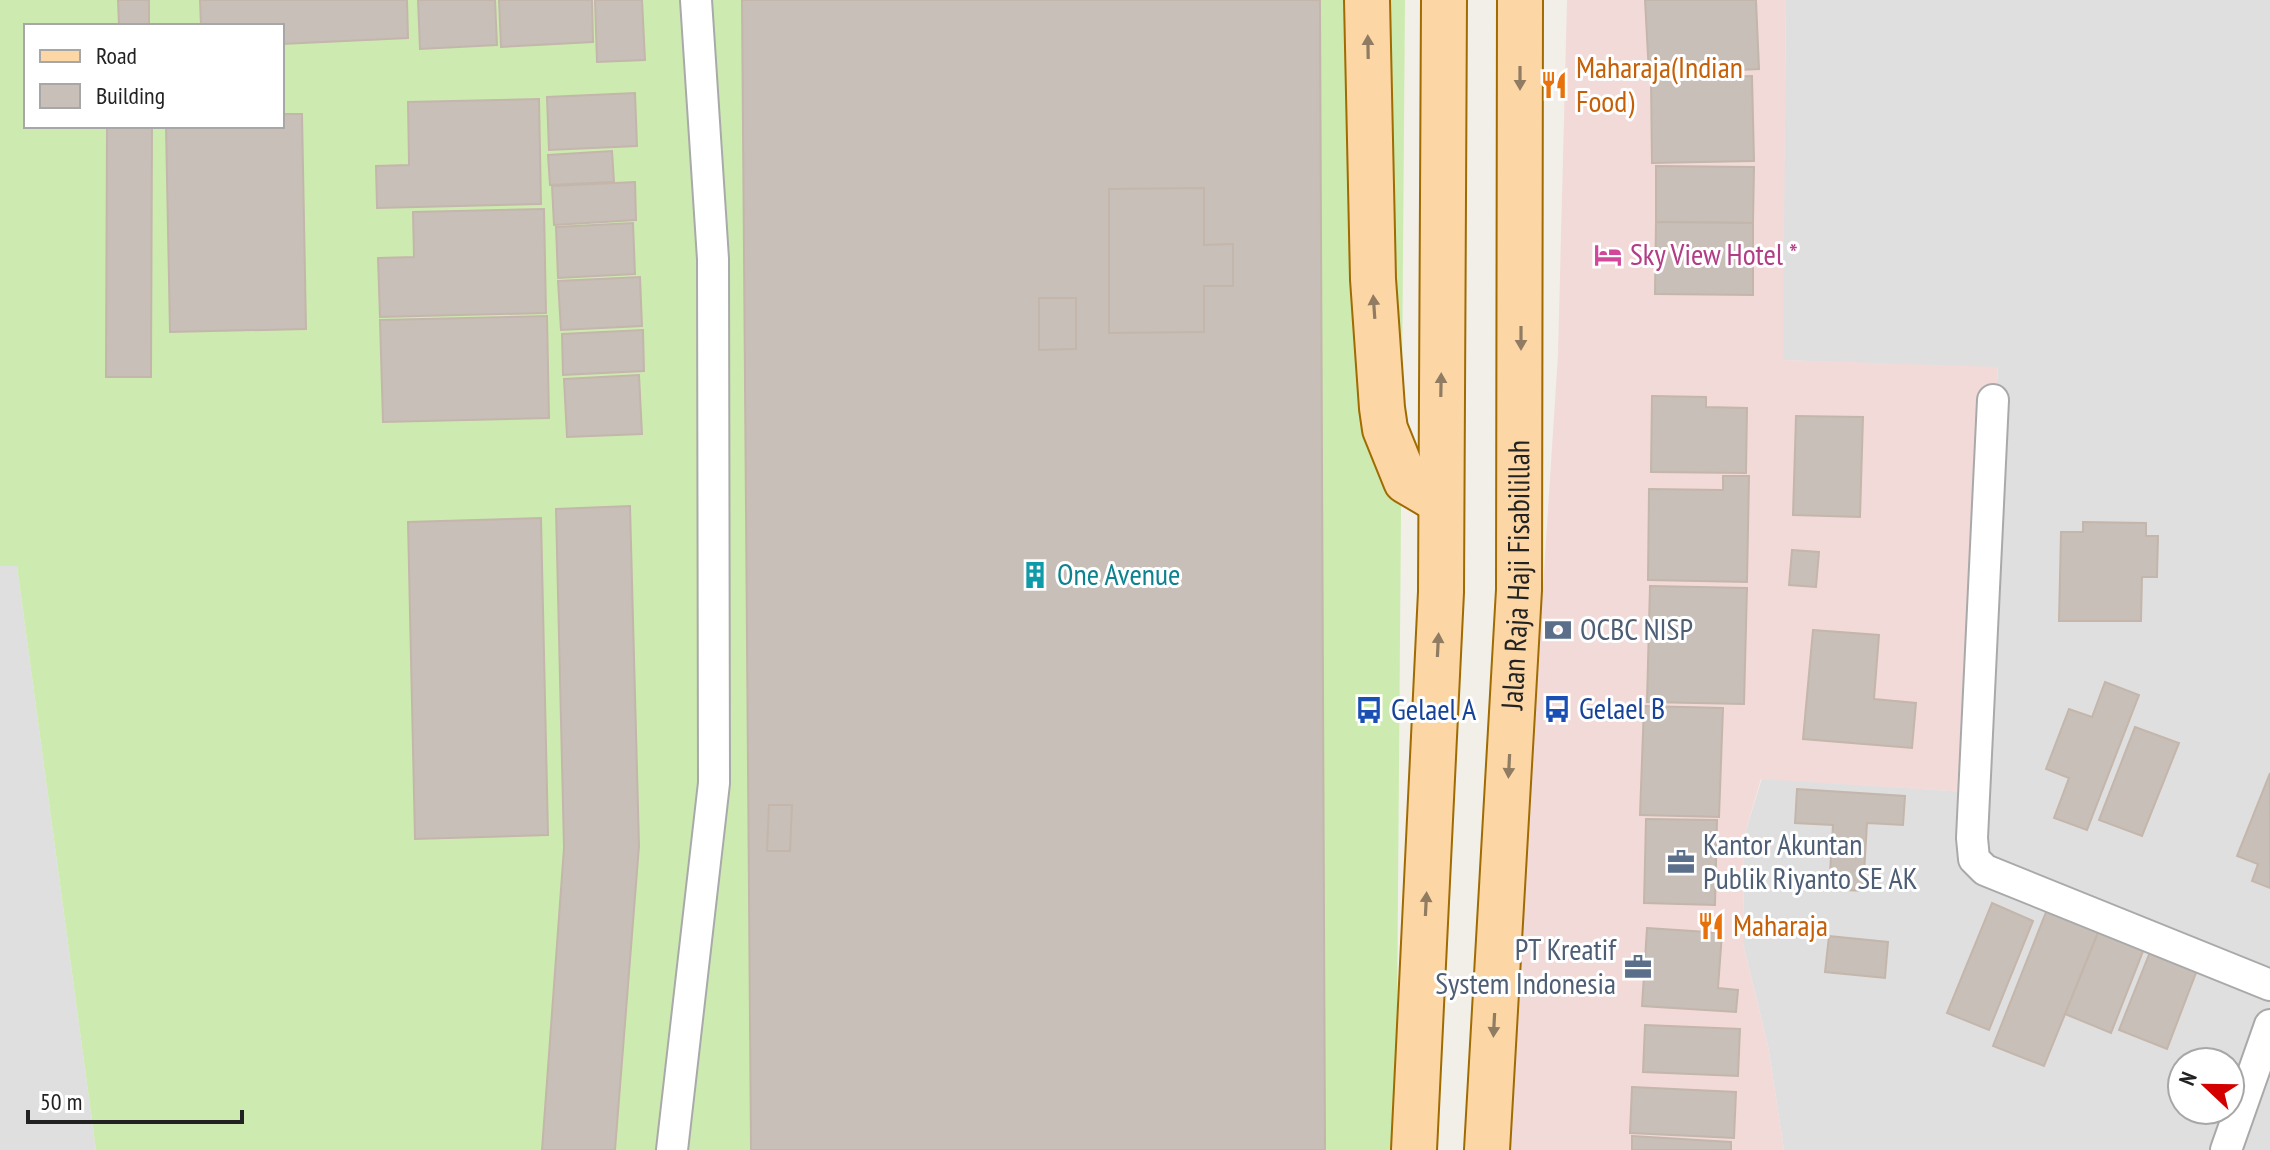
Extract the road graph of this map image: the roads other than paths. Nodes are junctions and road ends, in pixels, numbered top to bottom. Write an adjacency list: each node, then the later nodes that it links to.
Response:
1 (696, 0): 9 (street)
2 (1367, 0): 6 (main road, one-way to 2)
3 (1444, 0): 6 (main road, one-way to 3)
4 (1520, 0): 11 (main road, Jalan Raja Haji Fisabilillah, one-way to 11)
5 (1993, 400): 7 (street)
6 (1440, 501): 10 (main road, one-way to 6)
7 (2270, 985)
8 (2270, 1025): 12 (street)
9 (672, 1150)
10 (1414, 1150)
11 (1487, 1150)
12 (2226, 1150)

